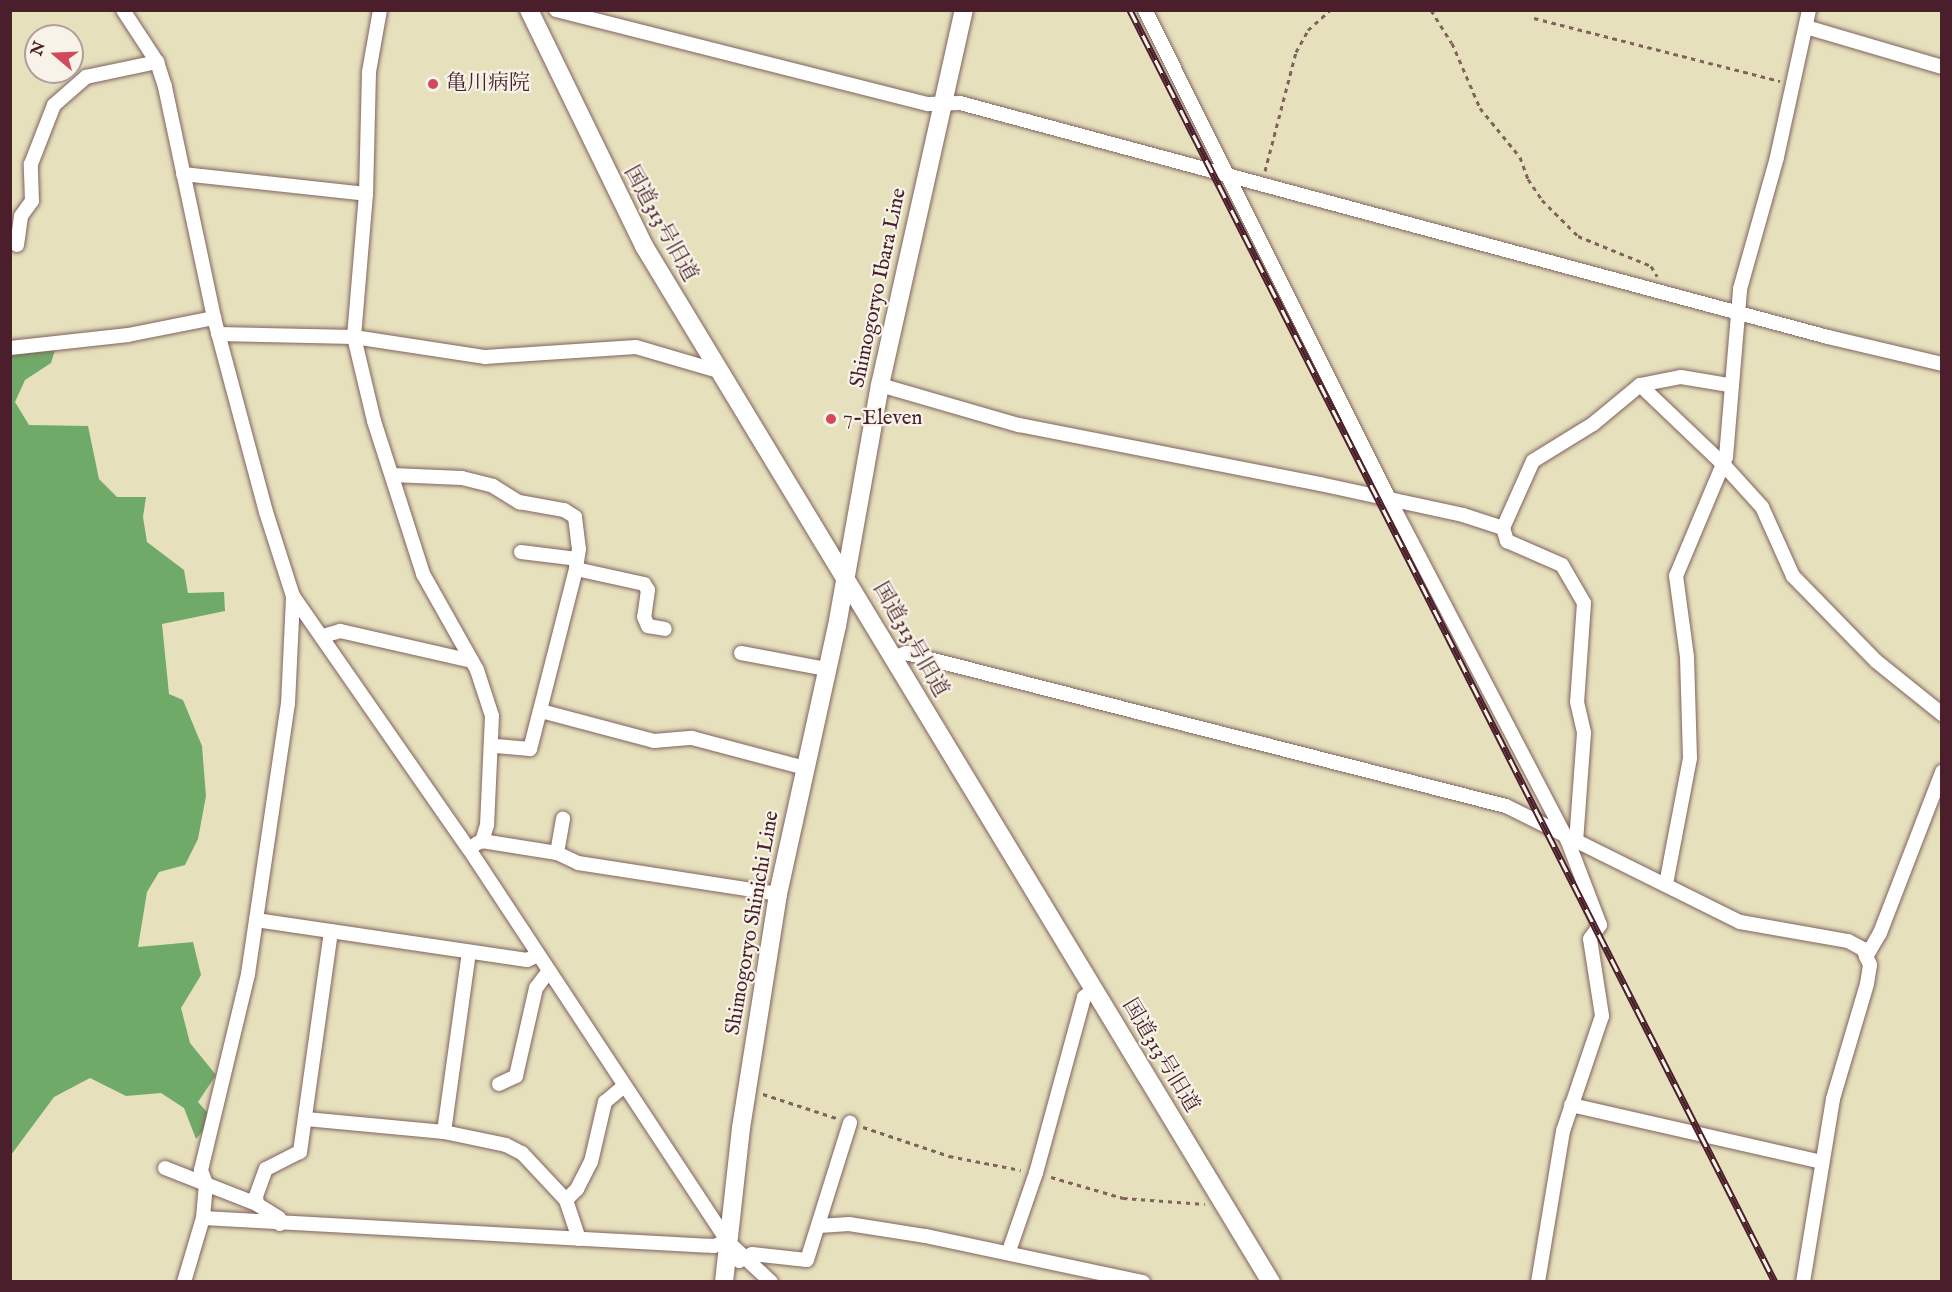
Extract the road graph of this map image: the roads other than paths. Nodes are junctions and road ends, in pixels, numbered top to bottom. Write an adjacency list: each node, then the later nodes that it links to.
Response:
1 (123, 10): 9 (street)
2 (381, 10): 14 (street)
3 (530, 10): 22 (street, 国道313号旧道)
4 (556, 10): 11 (street)
5 (964, 10): 11 (street, Shimogoryo Ibara Line)
6 (1145, 10): 13 (street)
7 (1809, 10): 8 (street)
8 (1806, 27): 10 (street); 16 (street)
9 (157, 62): 12 (street); 15 (street)
10 (1941, 67)
11 (943, 103): 13 (street); 23 (street, Shimogoryo Ibara Line)
12 (183, 174): 14 (street); 17 (street)
13 (1230, 177): 16 (street); 28 (street)
14 (366, 194): 19 (street)
15 (17, 245)
16 (1737, 311): 21 (street); 25 (street)
17 (213, 318): 18 (street); 20 (street)
18 (218, 334): 19 (street); 33 (street)
19 (354, 337): 22 (street); 27 (street)
20 (10, 348)
21 (1941, 364)
22 (718, 371): 32 (street, 国道313号旧道)
23 (880, 385): 28 (street); 32 (street, Shimogoryo Ibara Line)
24 (1640, 385): 25 (street); 26 (street); 29 (street)
25 (1729, 385): 26 (street)
26 (1723, 464): 41 (street); 50 (street)
27 (392, 475): 31 (street); 38 (street)
28 (1389, 499): 29 (street); 47 (street)
29 (1503, 528): 47 (street)
30 (521, 552): 31 (street)
31 (577, 564): 34 (street); 40 (street)
32 (846, 576): 37 (street, 国道313号旧道); 39 (street, Shimogoryo Shinichi Line)
33 (293, 596): 35 (street); 52 (street)
34 (665, 629)
35 (324, 636): 38 (street); 48 (street)
36 (741, 653): 39 (street)
37 (893, 658): 47 (street); 58 (street, 国道313号旧道)
38 (472, 661): 42 (street)
39 (826, 669): 43 (street, Shimogoryo Shinichi Line)
40 (541, 711): 42 (street); 43 (street)
41 (1941, 714)
42 (493, 746): 46 (street)
43 (805, 768): 51 (street, Shimogoryo Shinichi Line)
44 (1941, 772): 56 (street)
45 (563, 819): 49 (street)
46 (482, 841): 48 (street); 49 (street)
47 (1571, 841): 50 (street); 61 (street)
48 (469, 849): 55 (street)
49 (557, 853): 51 (street)
50 (1666, 884): 56 (street)
51 (778, 894): 74 (street, Shimogoryo Shinichi Line)
52 (256, 920): 53 (street); 67 (street)
53 (331, 931): 54 (street); 62 (street)
54 (470, 951): 55 (street); 64 (street)
55 (538, 955): 57 (street)
56 (1866, 957): 65 (street)
57 (549, 971): 59 (street); 60 (street)
58 (1093, 990): 75 (street); 81 (street, 国道313号旧道)
59 (499, 1083)
60 (624, 1086): 68 (street); 74 (street)
61 (1570, 1105): 65 (street); 82 (street)
62 (306, 1119): 64 (street); 69 (street)
63 (850, 1123): 72 (street)
64 (444, 1132): 68 (street)
65 (1821, 1162): 83 (street)
66 (165, 1168): 67 (street)
67 (206, 1184): 69 (street); 70 (street)
68 (566, 1200): 73 (street)
69 (257, 1204): 71 (street)
70 (203, 1218): 71 (street); 78 (street)
71 (280, 1224): 73 (street)
72 (819, 1226): 75 (street); 76 (street)
73 (579, 1239): 74 (street)
74 (727, 1241): 76 (street); 77 (street, Shimogoryo Shinichi Line)
75 (1009, 1251): 80 (street)
76 (745, 1258): 77 (street); 79 (street)
77 (724, 1275)
78 (184, 1281)
79 (771, 1281)
80 (1143, 1281)
81 (1271, 1281)
82 (1538, 1281)
83 (1803, 1281)

